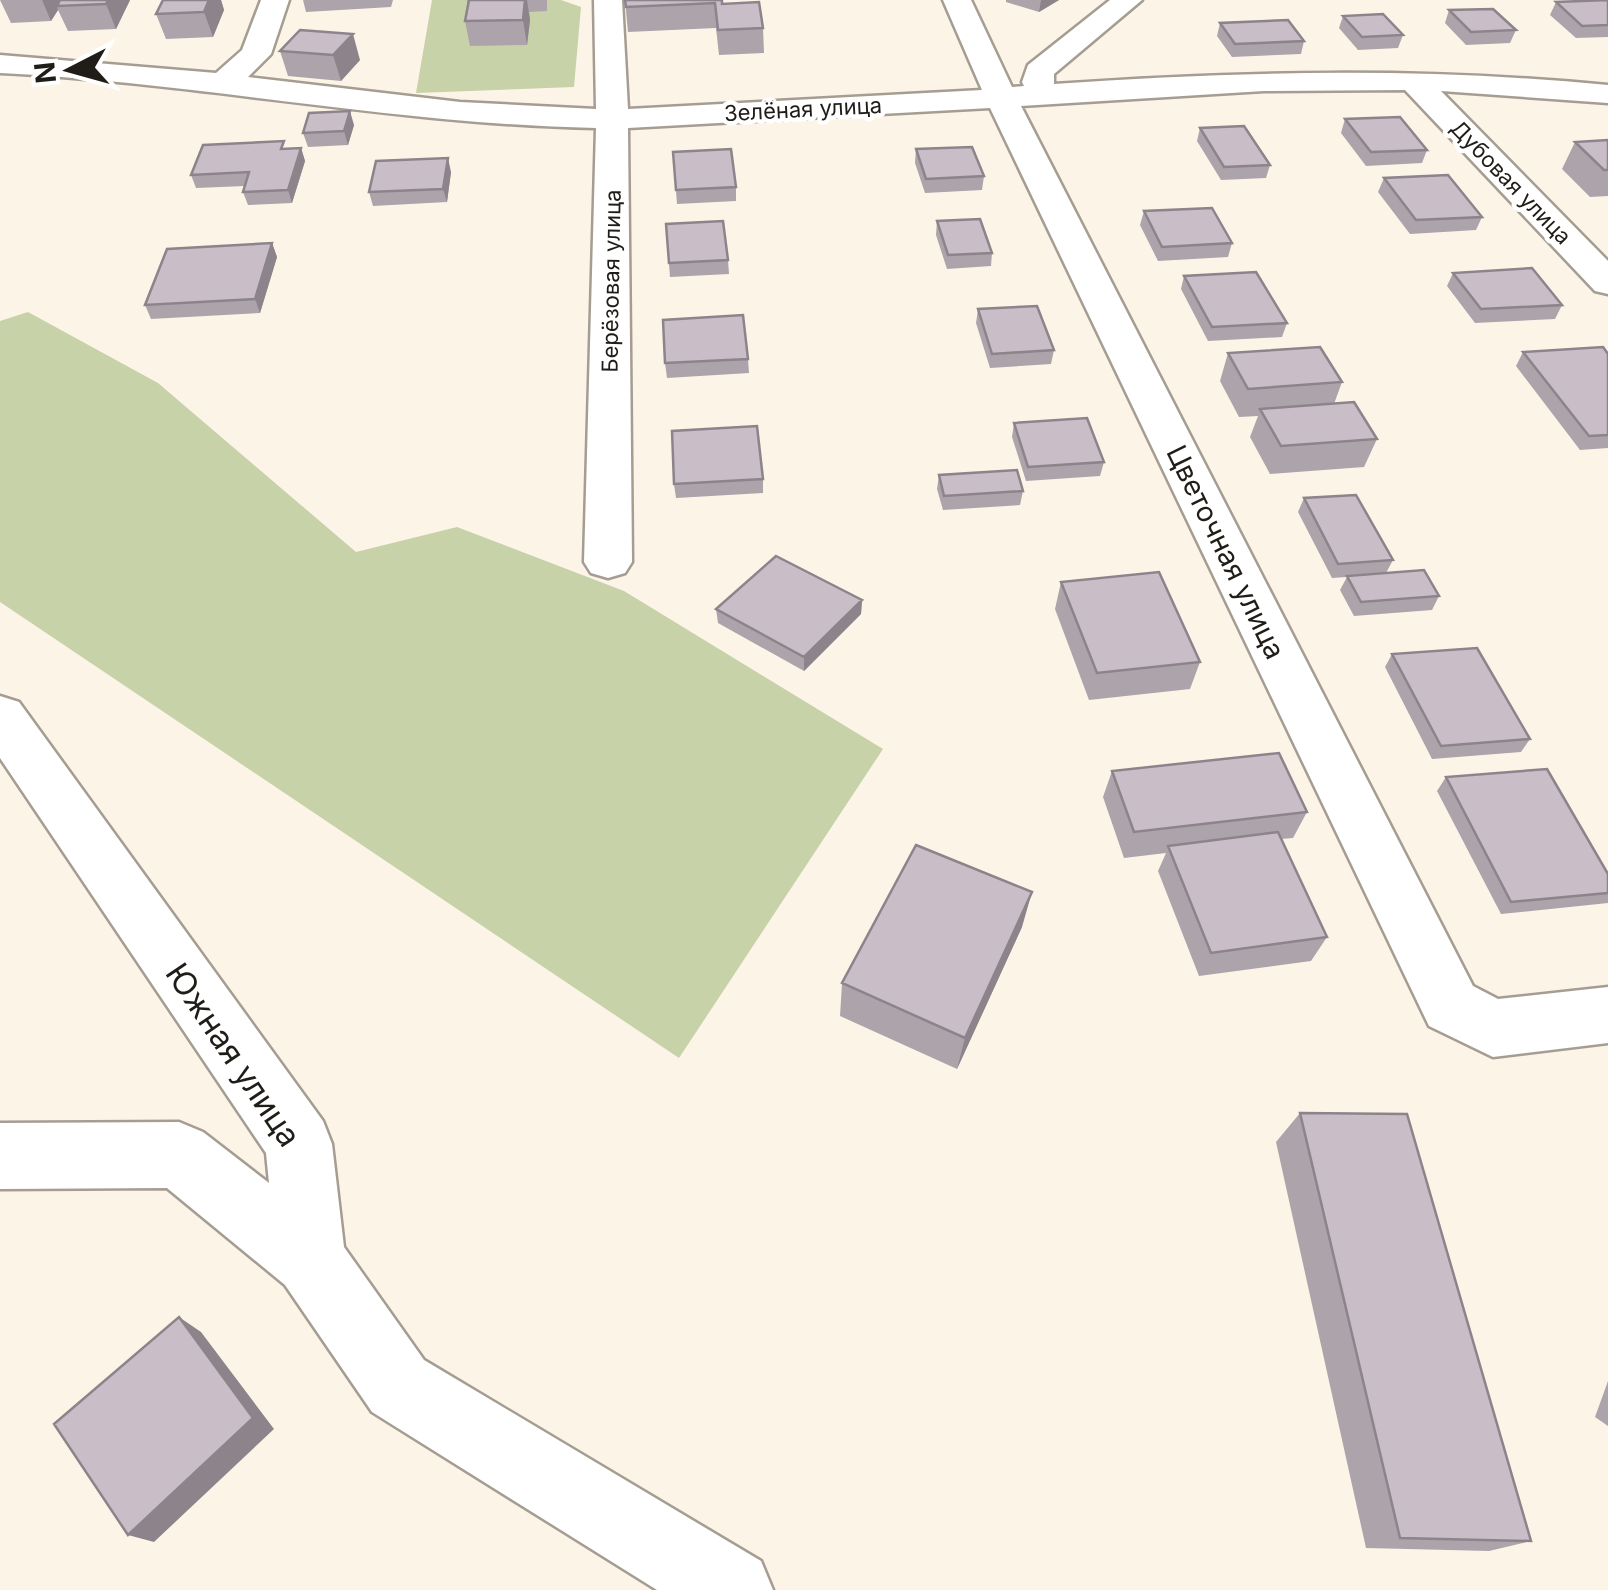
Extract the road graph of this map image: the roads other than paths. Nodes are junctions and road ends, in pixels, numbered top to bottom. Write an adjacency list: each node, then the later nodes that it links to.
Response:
1 (275, 0): 7 (street)
2 (608, 0): 10 (street, Берёзовая улица)
3 (957, 0): 9 (street, Цветочная улица)
4 (1128, 0): 9 (street)
5 (0, 64): 7 (street, Зелёная улица)
6 (1414, 81): 8 (street, Зелёная улица); 9 (street, Зелёная улица); 11 (street, Дубовая улица)
7 (222, 83): 10 (street, Зелёная улица)
8 (1608, 94)
9 (1022, 96): 10 (street, Зелёная улица); 14 (street, Цветочная улица)
10 (612, 119): 12 (street, Берёзовая улица)
11 (1608, 283)
12 (608, 562)
13 (0, 716): 16 (street, Южная улица)
14 (1608, 1015)
15 (0, 1156): 16 (street)
16 (310, 1260): 17 (street, Южная улица)
17 (732, 1590)

